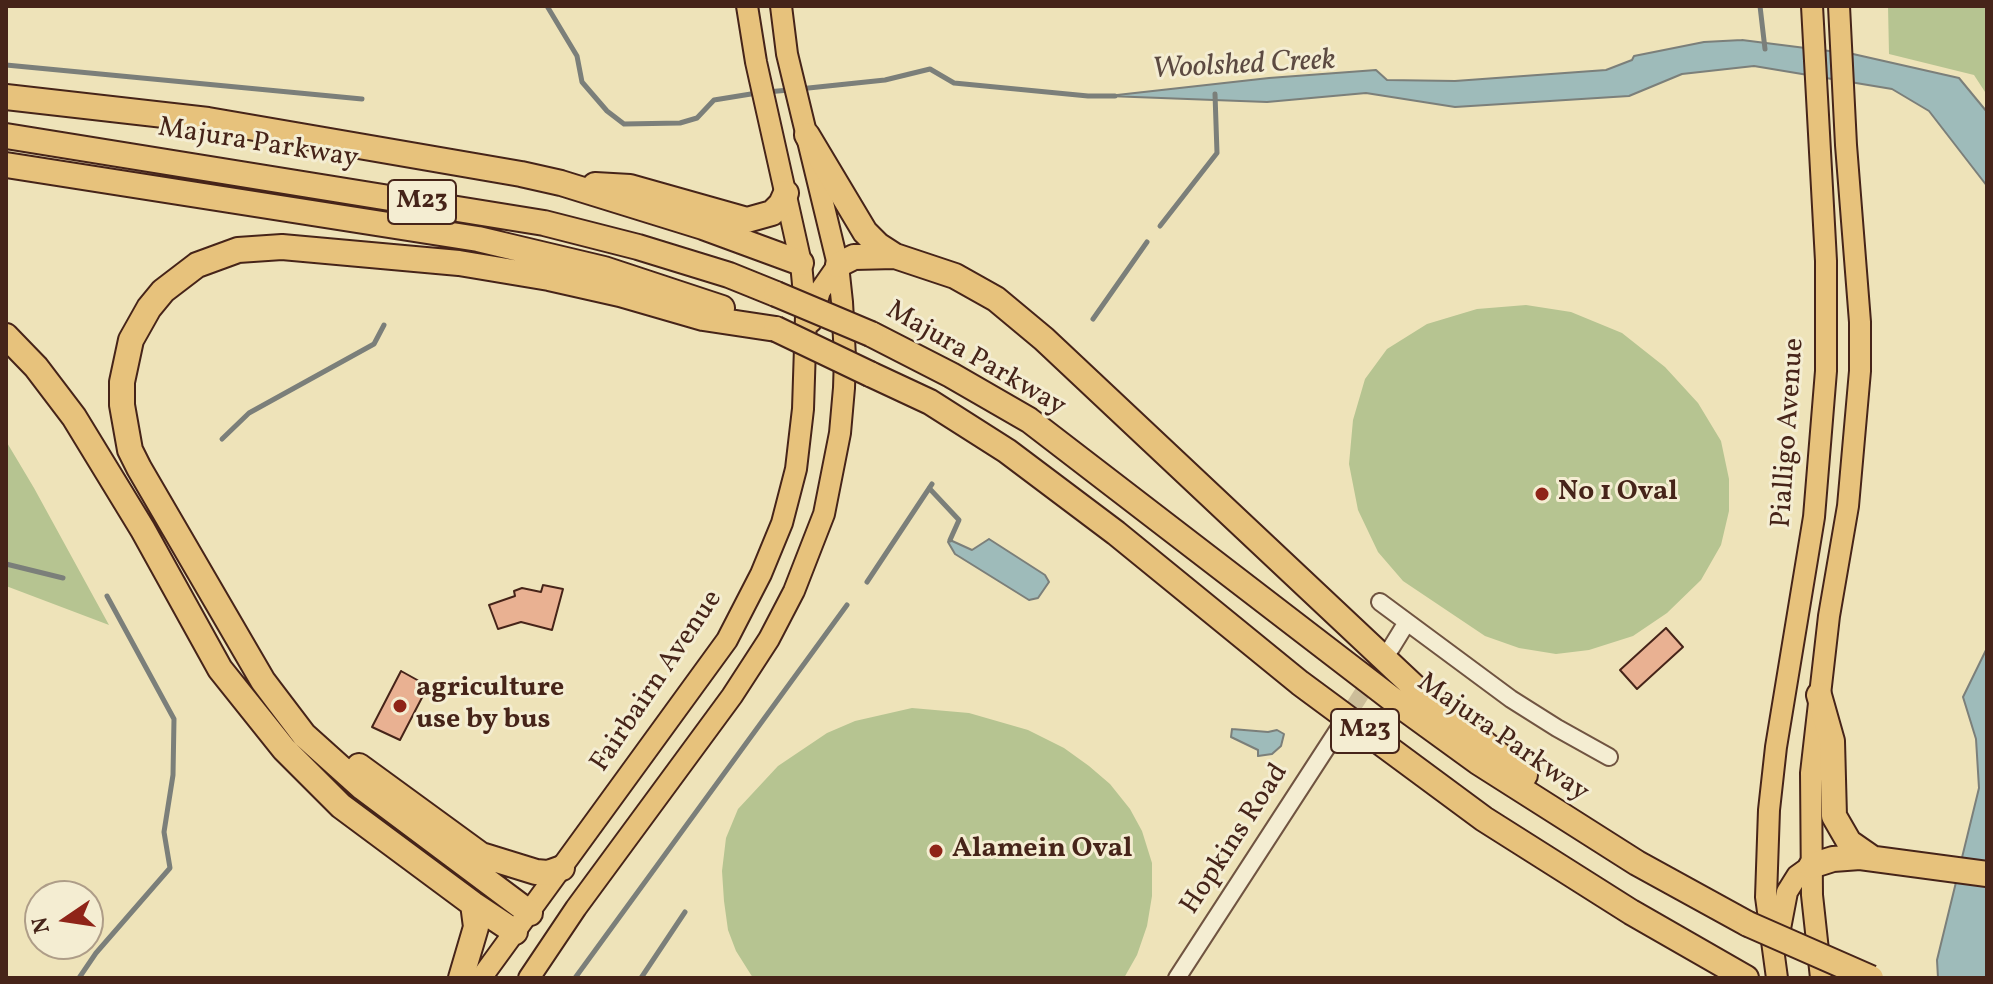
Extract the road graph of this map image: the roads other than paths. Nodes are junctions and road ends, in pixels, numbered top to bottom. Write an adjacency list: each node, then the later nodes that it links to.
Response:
1 (747, 6): 10 (main road, Fairbairn Avenue)
2 (781, 6): 6 (main road)
3 (1812, 6): 33 (main road, Pialligo Avenue)
4 (1839, 6): 20 (main road)
5 (6, 97): 9 (highway)
6 (806, 132): 11 (highway); 13 (main road)
7 (6, 136): 25 (highway, Majura Parkway / M23, bridge)
8 (6, 165): 14 (highway, Majura Parkway / M23)
9 (561, 183): 10 (highway); 12 (highway)
10 (786, 193): 12 (main road, Fairbairn Avenue)
11 (895, 256): 13 (highway); 25 (highway)
12 (801, 263): 13 (main road); 16 (main road, Fairbairn Avenue)
13 (833, 271): 16 (main road); 31 (main road)
14 (776, 329): 22 (highway); 38 (highway, Majura Parkway / M23, bridge)
15 (6, 336): 29 (highway)
16 (807, 339): 27 (main road, Fairbairn Avenue)
17 (1380, 602): 18 (street)
18 (1407, 622): 19 (street); 23 (street)
19 (1391, 648)
20 (1819, 695): 24 (highway); 26 (main road)
21 (1338, 730): 37 (street, Hopkins Road)
22 (304, 735): 27 (highway); 30 (highway)
23 (1609, 757)
24 (1872, 858): 26 (highway); 28 (highway)
25 (1637, 863): 40 (highway, Majura Parkway / M23, bridge)
26 (1811, 866): 33 (main road); 39 (main road)
27 (562, 868): 30 (main road, Fairbairn Avenue)
28 (1987, 874)
29 (473, 904): 30 (highway); 34 (highway)
30 (523, 923): 31 (main road); 32 (main road); 35 (main road, Fairbairn Avenue)
31 (558, 933): 32 (main road)
32 (545, 953): 36 (main road)
33 (1776, 970)
34 (461, 978)
35 (481, 978)
36 (529, 978)
37 (1177, 978)
38 (1746, 978)
39 (1821, 978)
40 (1871, 978)

